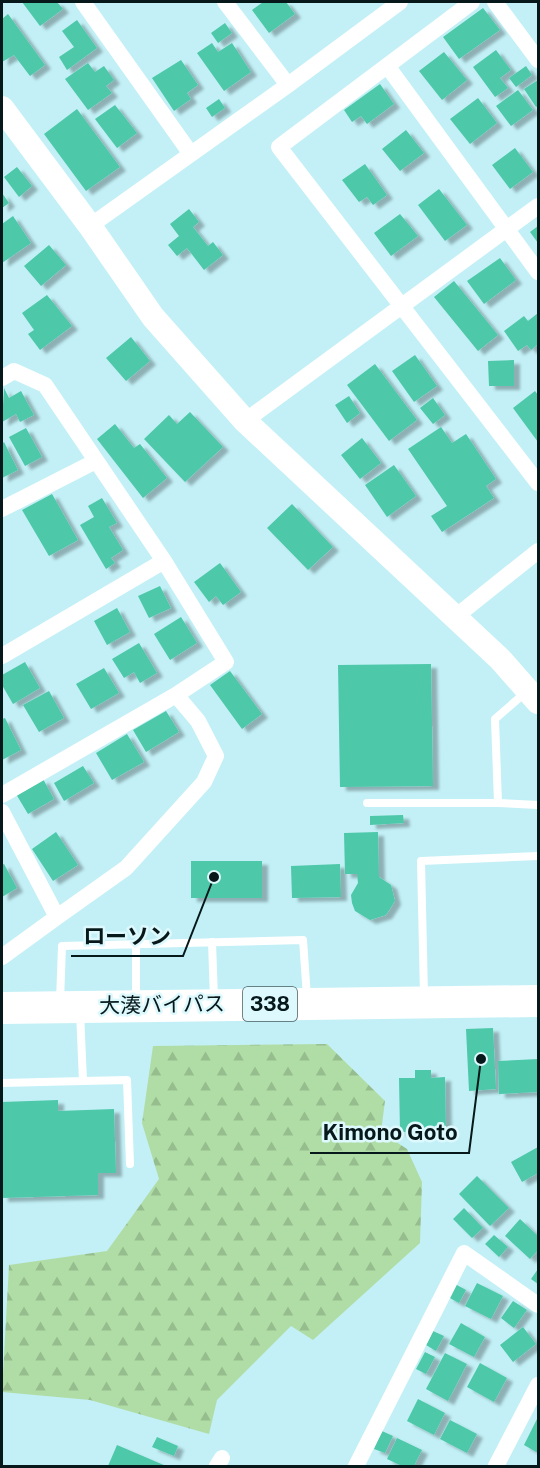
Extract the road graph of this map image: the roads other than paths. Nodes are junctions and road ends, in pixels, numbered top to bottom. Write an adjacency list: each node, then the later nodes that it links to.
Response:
1 (83, 2): 11 (street)
2 (225, 2): 9 (street)
3 (400, 2): 6 (street)
4 (472, 2): 8 (street)
5 (495, 2): 7 (street)
6 (380, 8): 9 (street)
7 (538, 60)
8 (388, 68): 14 (street); 16 (street)
9 (288, 85): 11 (street)
10 (2, 108): 13 (street)
11 (191, 154): 13 (street)
12 (538, 206): 14 (street)
13 (90, 226): 18 (street)
14 (507, 230): 15 (street); 16 (street)
15 (538, 272)
16 (403, 305): 18 (street); 20 (street)
17 (2, 378): 19 (street)
18 (244, 422): 24 (street)
19 (96, 460): 21 (street); 23 (street)
20 (538, 483)
21 (2, 509)
22 (538, 551): 24 (street)
23 (164, 561): 25 (street); 26 (street)
24 (454, 618): 27 (street)
25 (2, 656)
26 (176, 695): 28 (street); 34 (street)
27 (533, 696): 30 (lane)
28 (2, 795)
29 (366, 803): 30 (lane)
30 (498, 803): 31 (lane)
31 (538, 805)
32 (2, 812): 34 (street)
33 (538, 856): 39 (lane)
34 (57, 917): 37 (street)
35 (212, 942): 36 (lane); 40 (lane); 41 (lane)
36 (136, 944): 42 (lane); 43 (lane)
37 (2, 957)
38 (538, 1001): 39 (highway, 大湊バイパス / 338)
39 (424, 1002): 40 (highway, 大湊バイパス / 338)
40 (307, 1004): 41 (highway, 大湊バイパス / 338)
41 (214, 1005): 42 (highway, 大湊バイパス / 338)
42 (136, 1006): 43 (highway, 大湊バイパス / 338)
43 (70, 1007): 44 (highway, 大湊バイパス / 338); 45 (lane)
44 (2, 1008)
45 (82, 1081): 46 (lane); 47 (lane)
46 (2, 1083)
47 (130, 1164)
48 (538, 1305): 50 (street)
49 (538, 1385): 51 (street)
50 (356, 1467)
51 (496, 1467)

